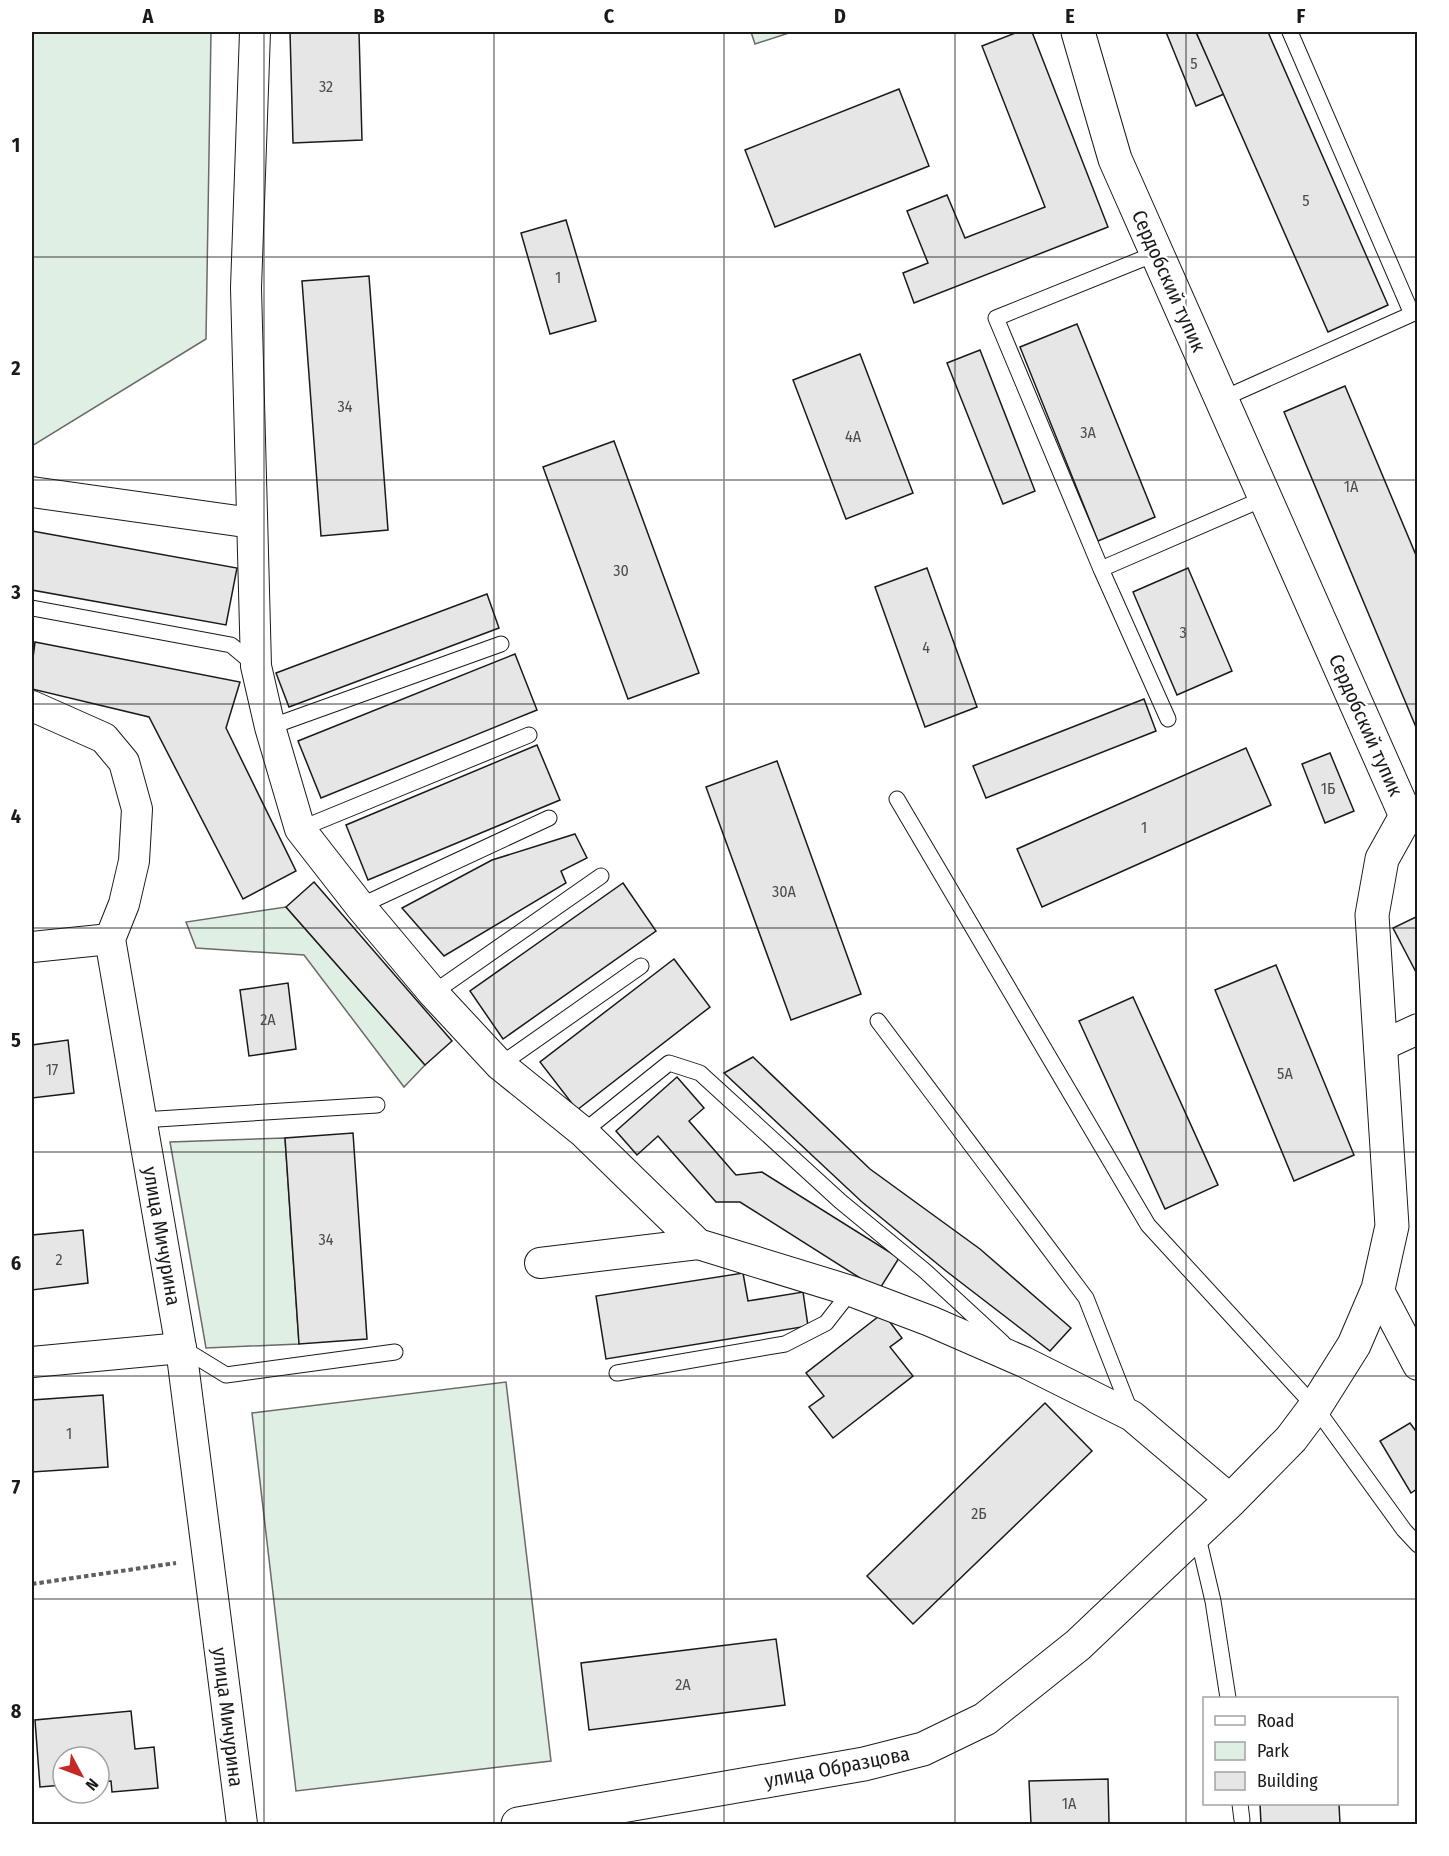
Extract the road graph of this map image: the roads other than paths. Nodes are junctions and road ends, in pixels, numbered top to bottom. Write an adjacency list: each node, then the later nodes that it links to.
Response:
1 (255, 32): 8 (street)
2 (1078, 32): 4 (street, Сердобский тупик)
3 (1290, 32): 5 (lane)
4 (1157, 253): 5 (street, Сердобский тупик); 9 (lane)
5 (1222, 399): 7 (street, Сердобский тупик)
6 (32, 492): 8 (street)
7 (1265, 498): 9 (lane); 18 (street, Сердобский тупик)
8 (252, 523): 12 (street)
9 (1101, 569): 14 (lane)
10 (32, 608): 12 (lane)
11 (501, 644): 15 (lane)
12 (256, 666): 15 (street)
13 (32, 706): 23 (street)
14 (1168, 719)
15 (270, 727): 20 (street)
16 (529, 735): 20 (lane)
17 (897, 800): 44 (lane)
18 (1412, 814): 29 (street, Сердобский тупик)
19 (549, 818): 22 (lane)
20 (300, 829): 22 (street)
21 (602, 876): 26 (lane)
22 (360, 906): 26 (street)
23 (110, 939): 24 (street); 32 (street, улица Мичурина)
24 (32, 947)
25 (640, 966): 30 (lane)
26 (433, 993): 30 (street)
27 (878, 1021): 45 (lane)
28 (1418, 1029): 29 (street)
29 (1379, 1047): 36 (street, Сердобский тупик)
30 (500, 1065): 33 (street)
31 (377, 1105): 32 (lane)
32 (142, 1120): 38 (street, улица Мичурина)
33 (583, 1132): 34 (street); 41 (lane)
34 (698, 1244): 35 (street); 37 (street)
35 (540, 1263)
36 (1378, 1288): 42 (street); 44 (street, Сердобский тупик)
37 (851, 1291): 41 (street); 43 (lane)
38 (181, 1348): 39 (lane); 40 (street); 54 (street, улица Мичурина)
39 (395, 1352)
40 (32, 1362)
41 (1024, 1362): 45 (street)
42 (1418, 1365)
43 (617, 1373)
44 (1315, 1407): 46 (street, Сердобский тупик); 49 (lane)
45 (1132, 1416): 47 (street)
46 (1269, 1463): 47 (street, улица Образцова)
47 (1231, 1500): 48 (street, улица Образцова)
48 (1197, 1533): 50 (lane); 52 (street, улица Образцова)
49 (1418, 1545)
50 (1228, 1697)
51 (1240, 1805): 53 (lane)
52 (611, 1816): 55 (street, улица Образцова)
53 (1242, 1820)
54 (242, 1824)
55 (518, 1824)

